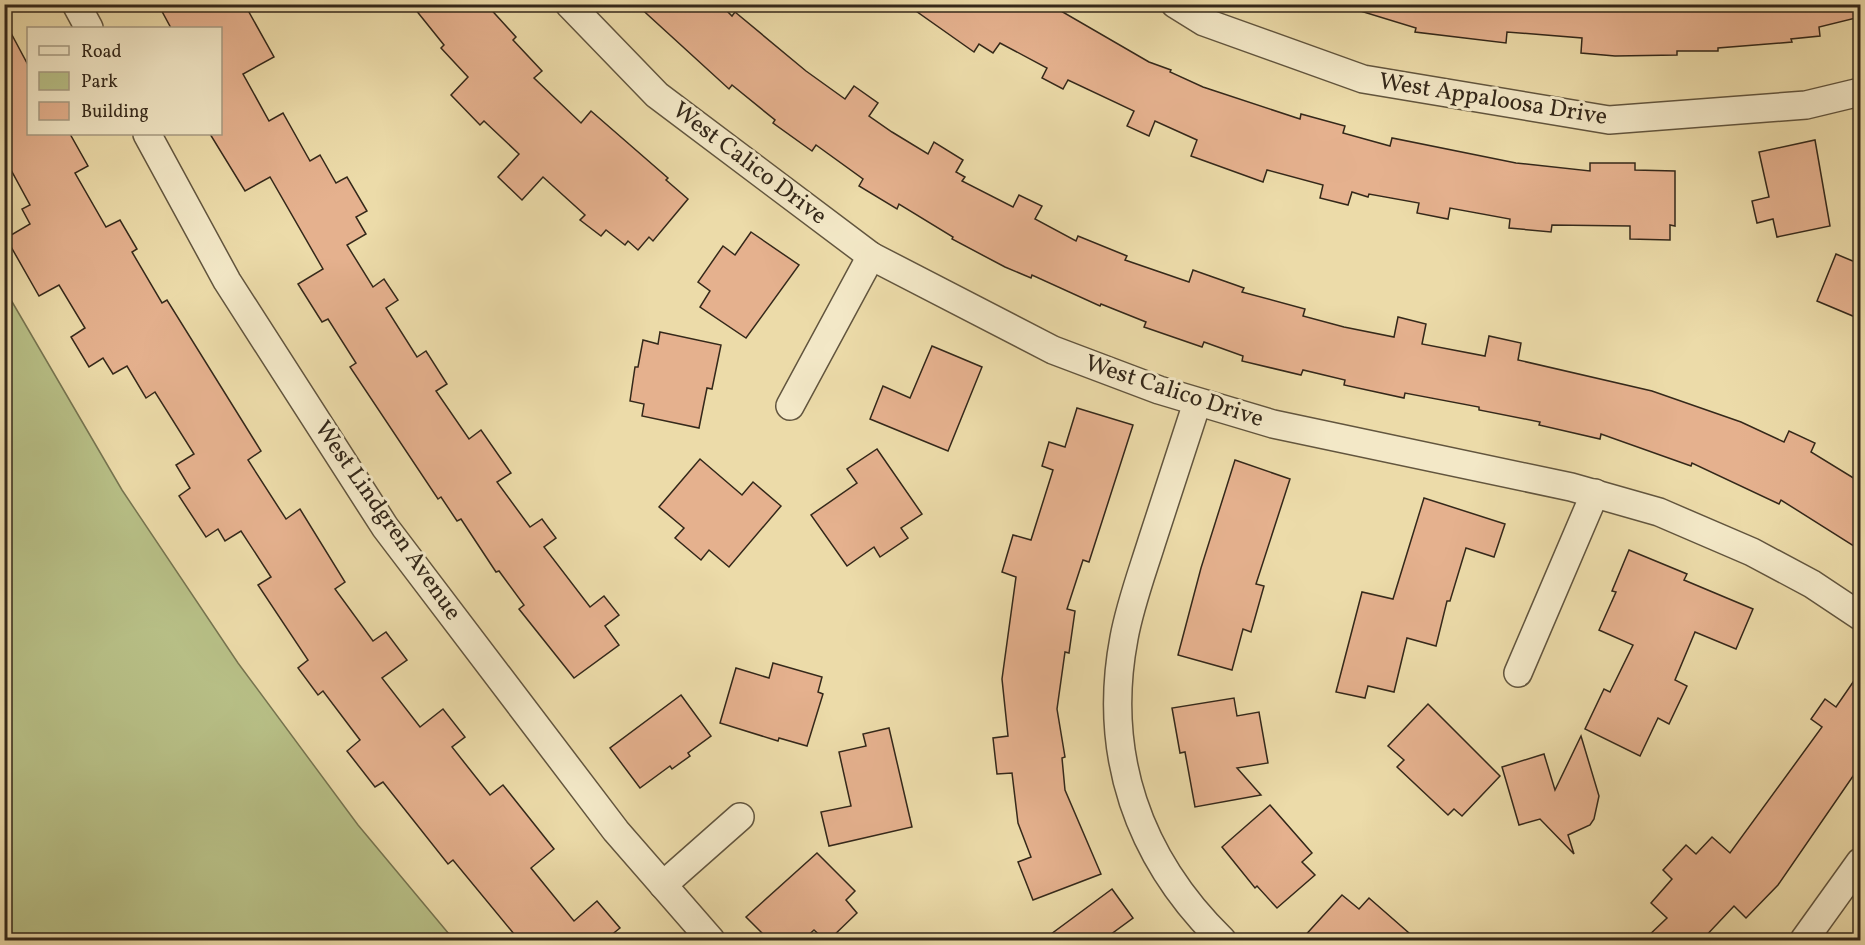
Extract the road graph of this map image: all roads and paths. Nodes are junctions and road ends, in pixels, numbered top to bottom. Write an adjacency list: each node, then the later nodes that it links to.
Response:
1 (76, 4): 4 (street)
2 (569, 4): 7 (street, West Calico Drive)
3 (1174, 4): 5 (street, West Appaloosa Drive)
4 (89, 27)
5 (1860, 92)
6 (148, 135): 15 (street, West Lindgren Avenue)
7 (871, 256): 8 (street, West Calico Drive); 9 (street)
8 (1197, 402): 10 (street, West Calico Drive); 17 (street)
9 (790, 406)
10 (1595, 493): 11 (street, West Calico Drive); 12 (street)
11 (1860, 616)
12 (1518, 674)
13 (740, 817): 15 (street)
14 (1860, 862): 18 (street)
15 (663, 885): 16 (street, West Lindgren Avenue)
16 (711, 940)
17 (1222, 940)
18 (1804, 940)

